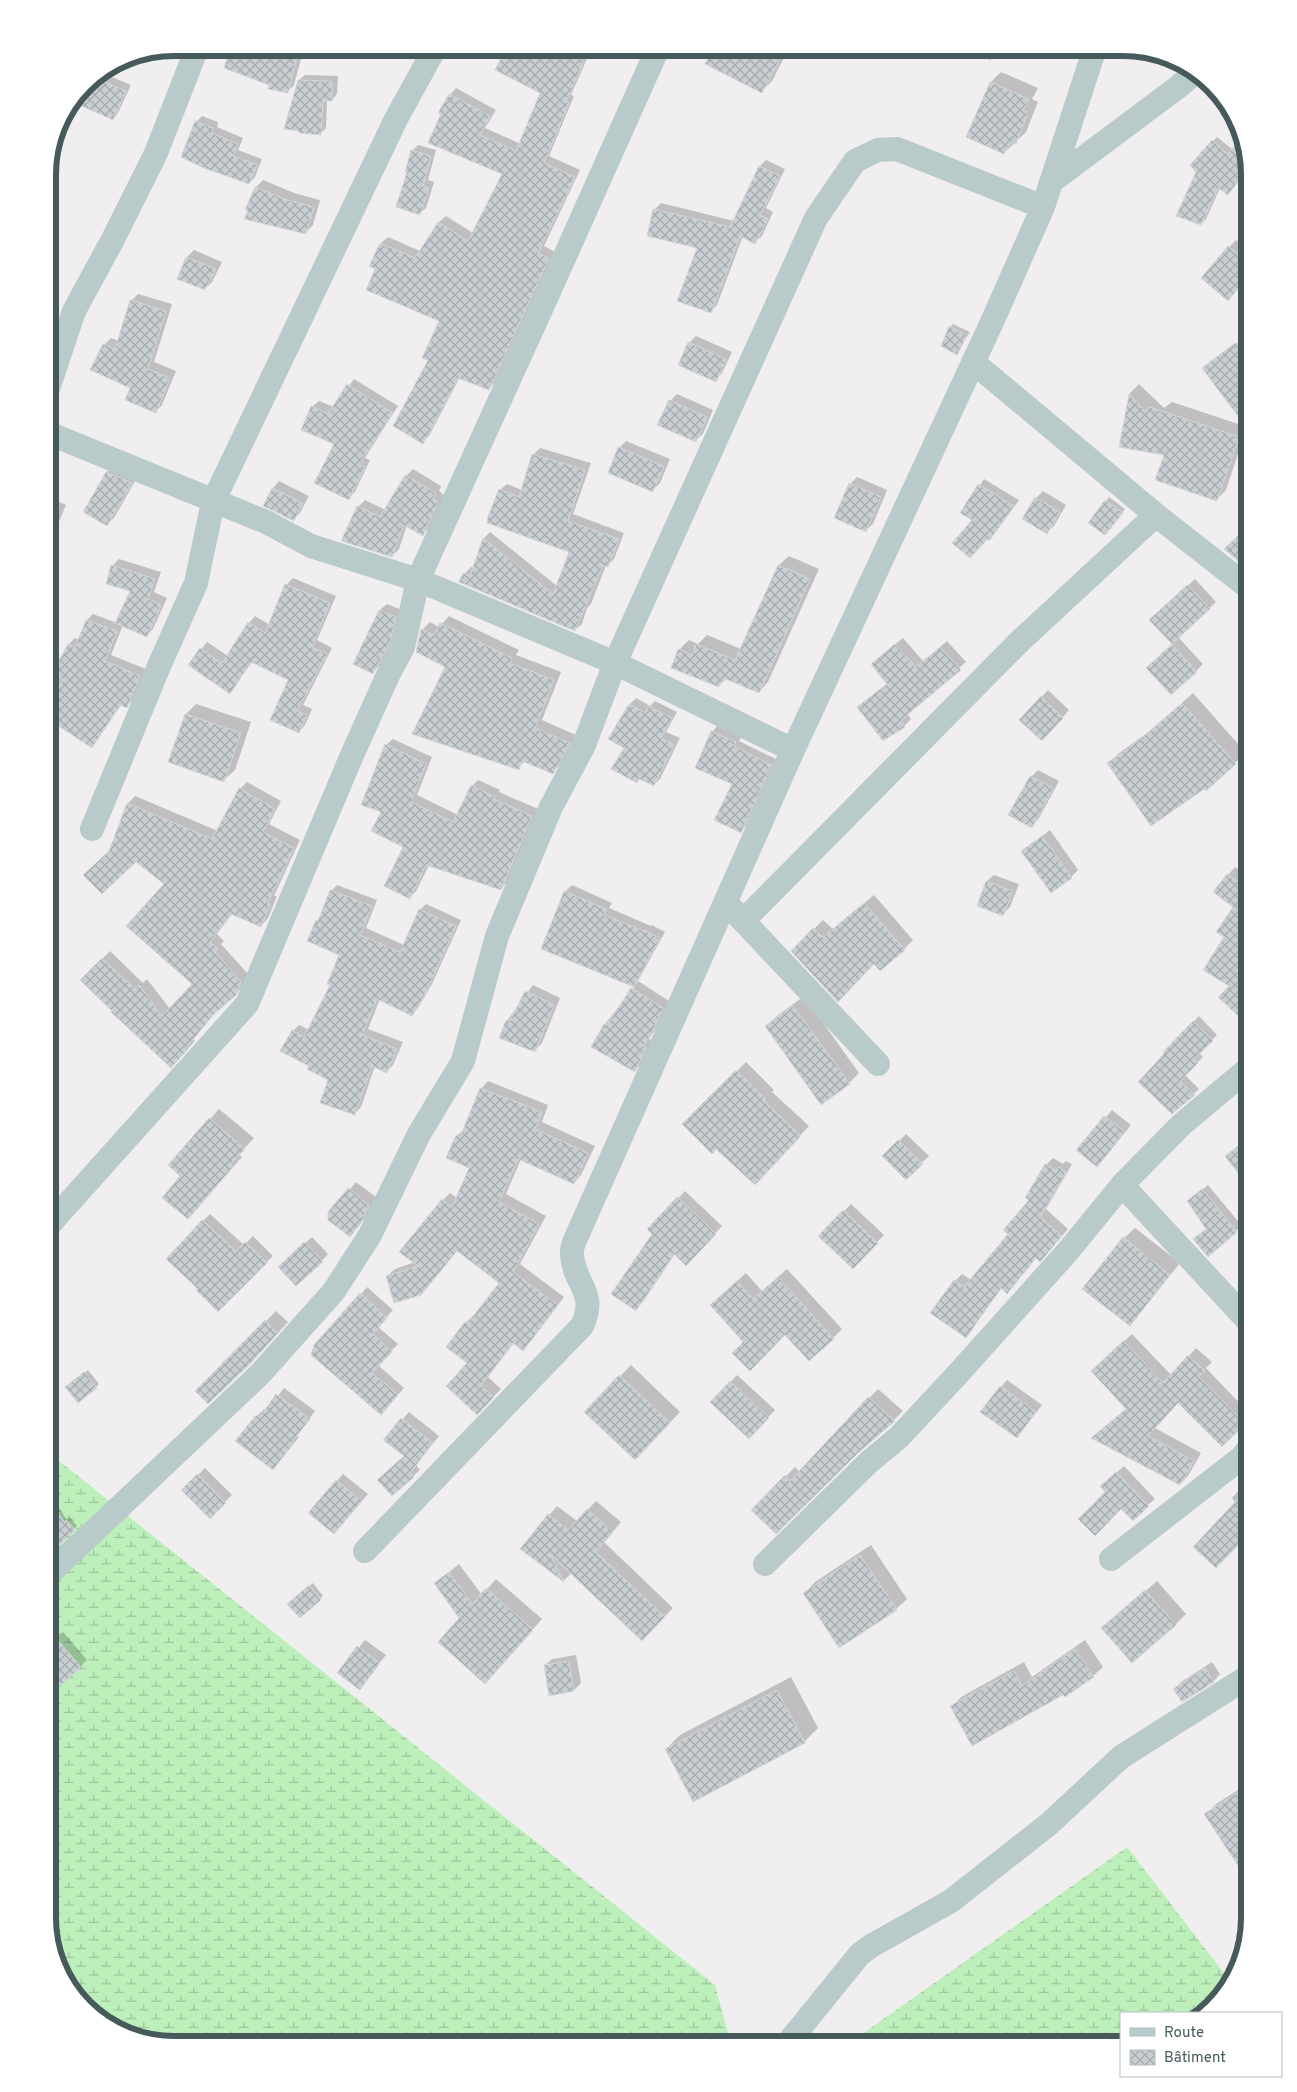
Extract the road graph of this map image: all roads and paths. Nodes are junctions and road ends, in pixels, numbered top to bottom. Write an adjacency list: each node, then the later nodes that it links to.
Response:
1 (194, 56): 8 (street)
2 (430, 56): 11 (street)
3 (654, 57): 13 (street)
4 (1092, 57): 6 (street)
5 (1190, 77): 6 (street)
6 (1051, 182): 7 (street)
7 (1044, 207): 9 (street); 15 (street)
8 (57, 362)
9 (973, 362): 12 (street); 16 (street)
10 (57, 437): 11 (street)
11 (213, 502): 13 (street); 17 (street)
12 (1156, 516): 14 (street); 19 (street)
13 (418, 580): 15 (street); 23 (street)
14 (1241, 581)
15 (615, 663): 16 (street); 29 (street)
16 (793, 750): 18 (street)
17 (92, 828)
18 (724, 902): 19 (street); 26 (street)
19 (744, 920): 20 (street)
20 (878, 1064)
21 (1241, 1076): 22 (street)
22 (1122, 1185): 24 (street); 28 (street)
23 (56, 1217)
24 (1241, 1312)
25 (1241, 1458): 27 (street)
26 (365, 1551)
27 (1110, 1559)
28 (765, 1564)
29 (56, 1566)
30 (1241, 1682): 31 (street)
31 (794, 2036)

